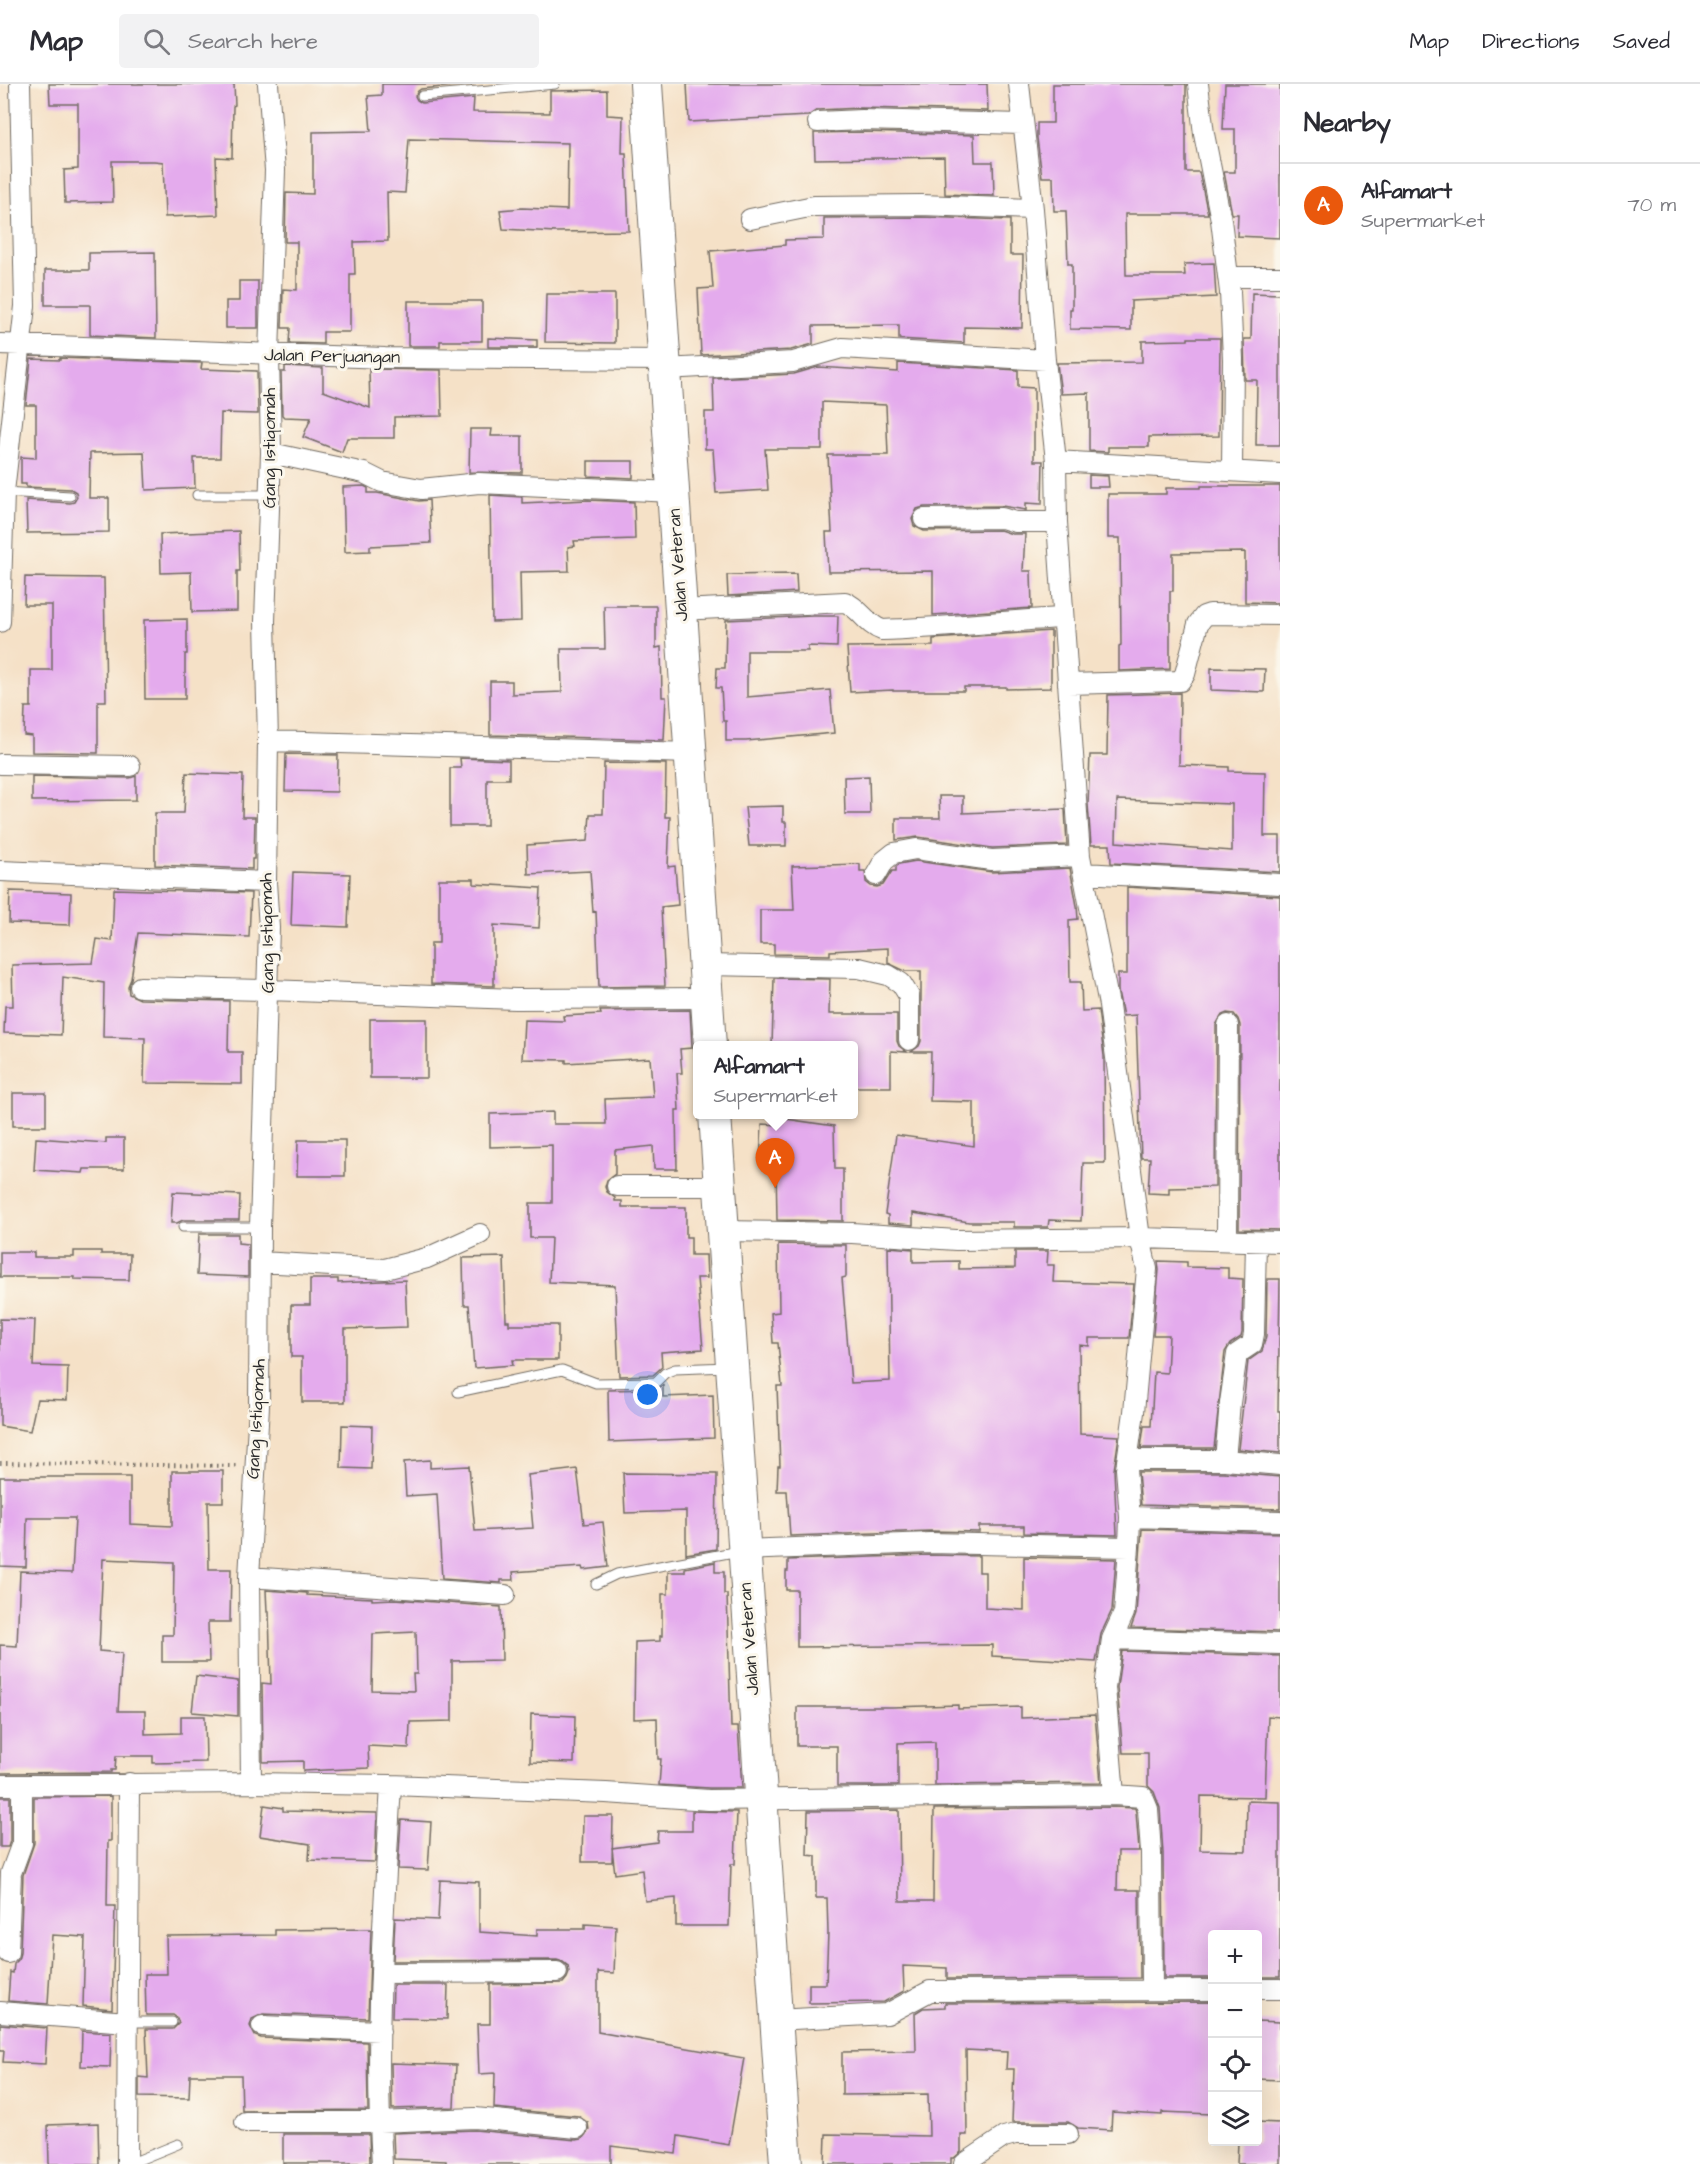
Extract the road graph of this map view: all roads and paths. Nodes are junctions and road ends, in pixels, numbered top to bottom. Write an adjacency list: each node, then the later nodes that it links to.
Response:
1 (20, 84): 15 (street)
2 (268, 84): 16 (street, Gang Istiqomah)
3 (555, 84): 7 (lane)
4 (646, 84): 18 (main road, Jalan Veteran)
5 (1019, 84): 9 (street)
6 (1198, 84): 12 (street)
7 (422, 96)
8 (818, 122): 9 (street)
9 (1023, 124): 10 (street)
10 (1033, 209): 11 (street); 17 (street)
11 (750, 219)
12 (1228, 277): 13 (street); 21 (street)
13 (1280, 277)
14 (0, 344): 15 (street, Jalan Perjuangan)
15 (20, 345): 16 (street, Jalan Perjuangan); 23 (street)
16 (269, 354): 18 (street, Jalan Perjuangan); 19 (street, Gang Istiqomah)
17 (1045, 360): 18 (street, Jalan Perjuangan); 20 (street)
18 (665, 365): 24 (main road, Jalan Veteran)
19 (271, 453): 24 (street); 26 (street, Gang Istiqomah)
20 (1056, 460): 21 (street); 29 (street)
21 (1232, 470): 22 (street)
22 (1280, 474)
23 (4, 492): 27 (lane); 30 (street)
24 (673, 492): 31 (main road, Jalan Veteran)
25 (197, 495): 26 (lane)
26 (270, 495): 36 (street, Gang Istiqomah)
27 (70, 496)
28 (924, 519): 29 (street)
29 (1057, 522): 33 (street)
30 (1, 558): 34 (street)
31 (681, 610): 33 (street); 37 (main road, Jalan Veteran)
32 (1280, 615): 35 (street)
33 (1063, 618): 35 (street)
34 (0, 622)
35 (1068, 684): 40 (street)
36 (268, 741): 37 (street); 43 (street, Gang Istiqomah)
37 (691, 753): 45 (main road, Jalan Veteran)
38 (0, 764): 39 (street)
39 (130, 766)
40 (1082, 865): 42 (street); 44 (street); 59 (street)
41 (0, 872): 43 (street)
42 (876, 875)
43 (266, 882): 47 (street, Gang Istiqomah)
44 (1280, 884)
45 (705, 965): 48 (main road, Jalan Veteran); 50 (street)
46 (140, 987): 47 (street)
47 (268, 990): 48 (street); 56 (street, Gang Istiqomah)
48 (707, 998): 51 (main road, Jalan Veteran)
49 (1228, 1025): 60 (street)
50 (909, 1040)
51 (710, 1041)
52 (715, 1119): 54 (main road, Jalan Veteran)
53 (617, 1186): 54 (street)
54 (720, 1186): 57 (main road, Jalan Veteran)
55 (183, 1227): 56 (lane)
56 (260, 1227): 63 (street, Gang Istiqomah)
57 (722, 1231): 59 (street); 64 (main road, Jalan Veteran)
58 (480, 1234): 63 (street)
59 (1140, 1238): 60 (street); 66 (street)
60 (1227, 1239): 61 (street)
61 (1256, 1242): 62 (street); 67 (street)
62 (1280, 1242)
63 (260, 1262): 70 (street, Gang Istiqomah)
64 (731, 1367): 65 (lane); 74 (main road, Jalan Veteran)
65 (458, 1392)
66 (1127, 1460): 67 (street); 71 (street)
67 (1225, 1460): 69 (street)
68 (0, 1463): 70 (path)
69 (1280, 1465)
70 (254, 1467): 75 (street, Gang Istiqomah)
71 (1130, 1517): 72 (street); 73 (street)
72 (1280, 1521)
73 (1129, 1547): 74 (street); 78 (street)
74 (743, 1550): 76 (lane); 86 (main road, Jalan Veteran)
75 (249, 1577): 77 (street); 81 (street, Gang Istiqomah)
76 (596, 1584)
77 (505, 1595)
78 (1112, 1639): 79 (street); 85 (street)
79 (1280, 1644)
80 (129, 1783): 81 (street); 84 (street); 96 (street)
81 (251, 1783): 83 (street)
82 (0, 1785): 84 (street)
83 (391, 1785): 86 (street); 89 (street)
84 (22, 1786): 87 (street)
85 (1113, 1795): 86 (street); 92 (street)
86 (760, 1798): 95 (main road, Jalan Veteran)
87 (8, 1953)
88 (557, 1972): 89 (street)
89 (382, 1973): 99 (street)
90 (1262, 1989): 91 (street)
91 (1280, 1989)
92 (1152, 1990): 93 (street); 95 (street)
93 (1208, 1990)
94 (0, 2012): 96 (street)
95 (775, 2020): 107 (main road, Jalan Veteran)
96 (127, 2022): 97 (lane); 105 (street)
97 (172, 2022)
98 (262, 2026): 99 (street)
99 (380, 2031): 101 (street)
100 (245, 2122): 101 (street)
101 (379, 2122): 102 (street); 106 (street)
102 (577, 2128)
103 (1068, 2133): 108 (street)
104 (178, 2144): 105 (lane)
105 (128, 2164)
106 (382, 2164)
107 (786, 2164)
108 (964, 2164)

